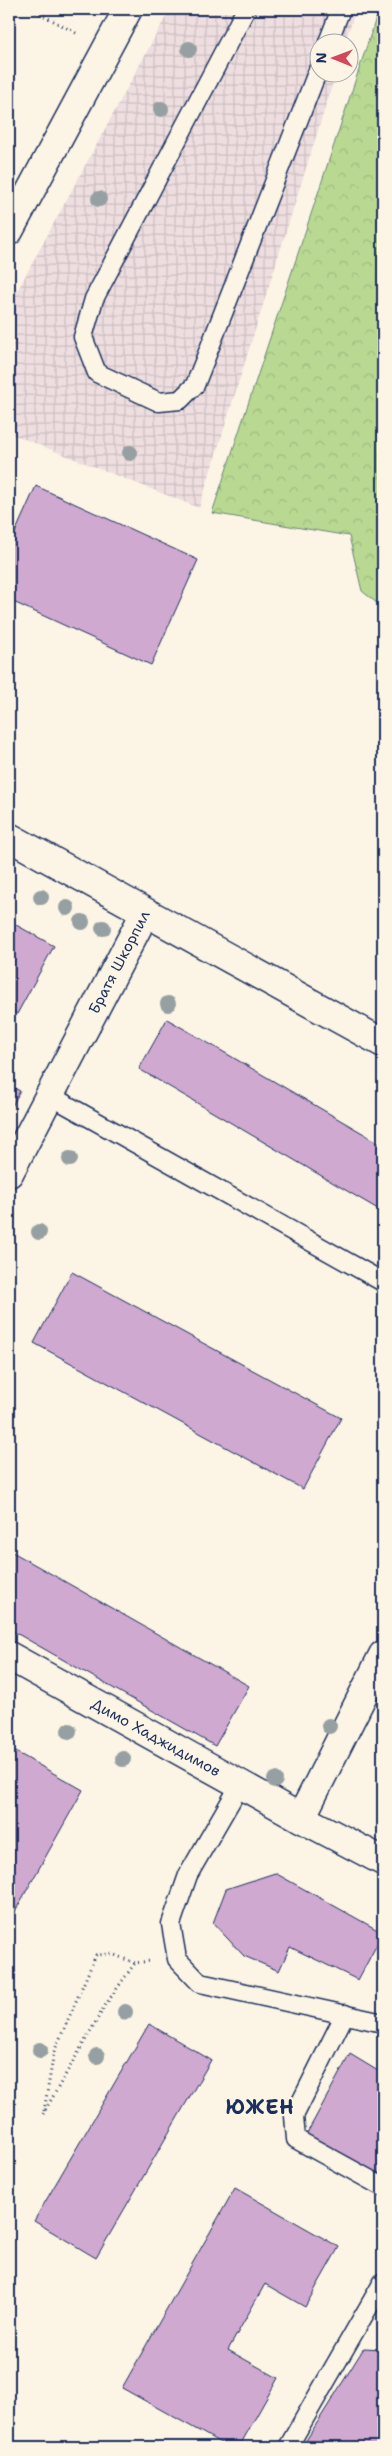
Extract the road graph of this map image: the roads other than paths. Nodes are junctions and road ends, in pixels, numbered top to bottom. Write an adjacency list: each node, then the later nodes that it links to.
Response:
1 (128, 9): 6 (street)
2 (246, 9): 5 (lane)
3 (342, 9): 4 (lane)
4 (332, 32)
5 (313, 82)
6 (9, 231)
7 (9, 837): 8 (street)
8 (145, 913): 9 (street, Братя Шкорпил); 10 (street, Братя Шкорпил)
9 (383, 1043)
10 (49, 1095): 11 (street, Братя Шкорпил); 12 (lane)
11 (9, 1173)
12 (383, 1282)
13 (383, 1655): 16 (street)
14 (9, 1656): 15 (street, Димо Хаджидимов)
15 (240, 1785): 16 (street, Димо Хаджидимов); 18 (lane)
16 (301, 1818): 17 (street, Димо Хаджидимов)
17 (383, 1861)
18 (345, 2014): 19 (lane); 20 (lane)
19 (383, 2023)
20 (383, 2187)
21 (383, 2282): 22 (lane)
22 (288, 2447)

